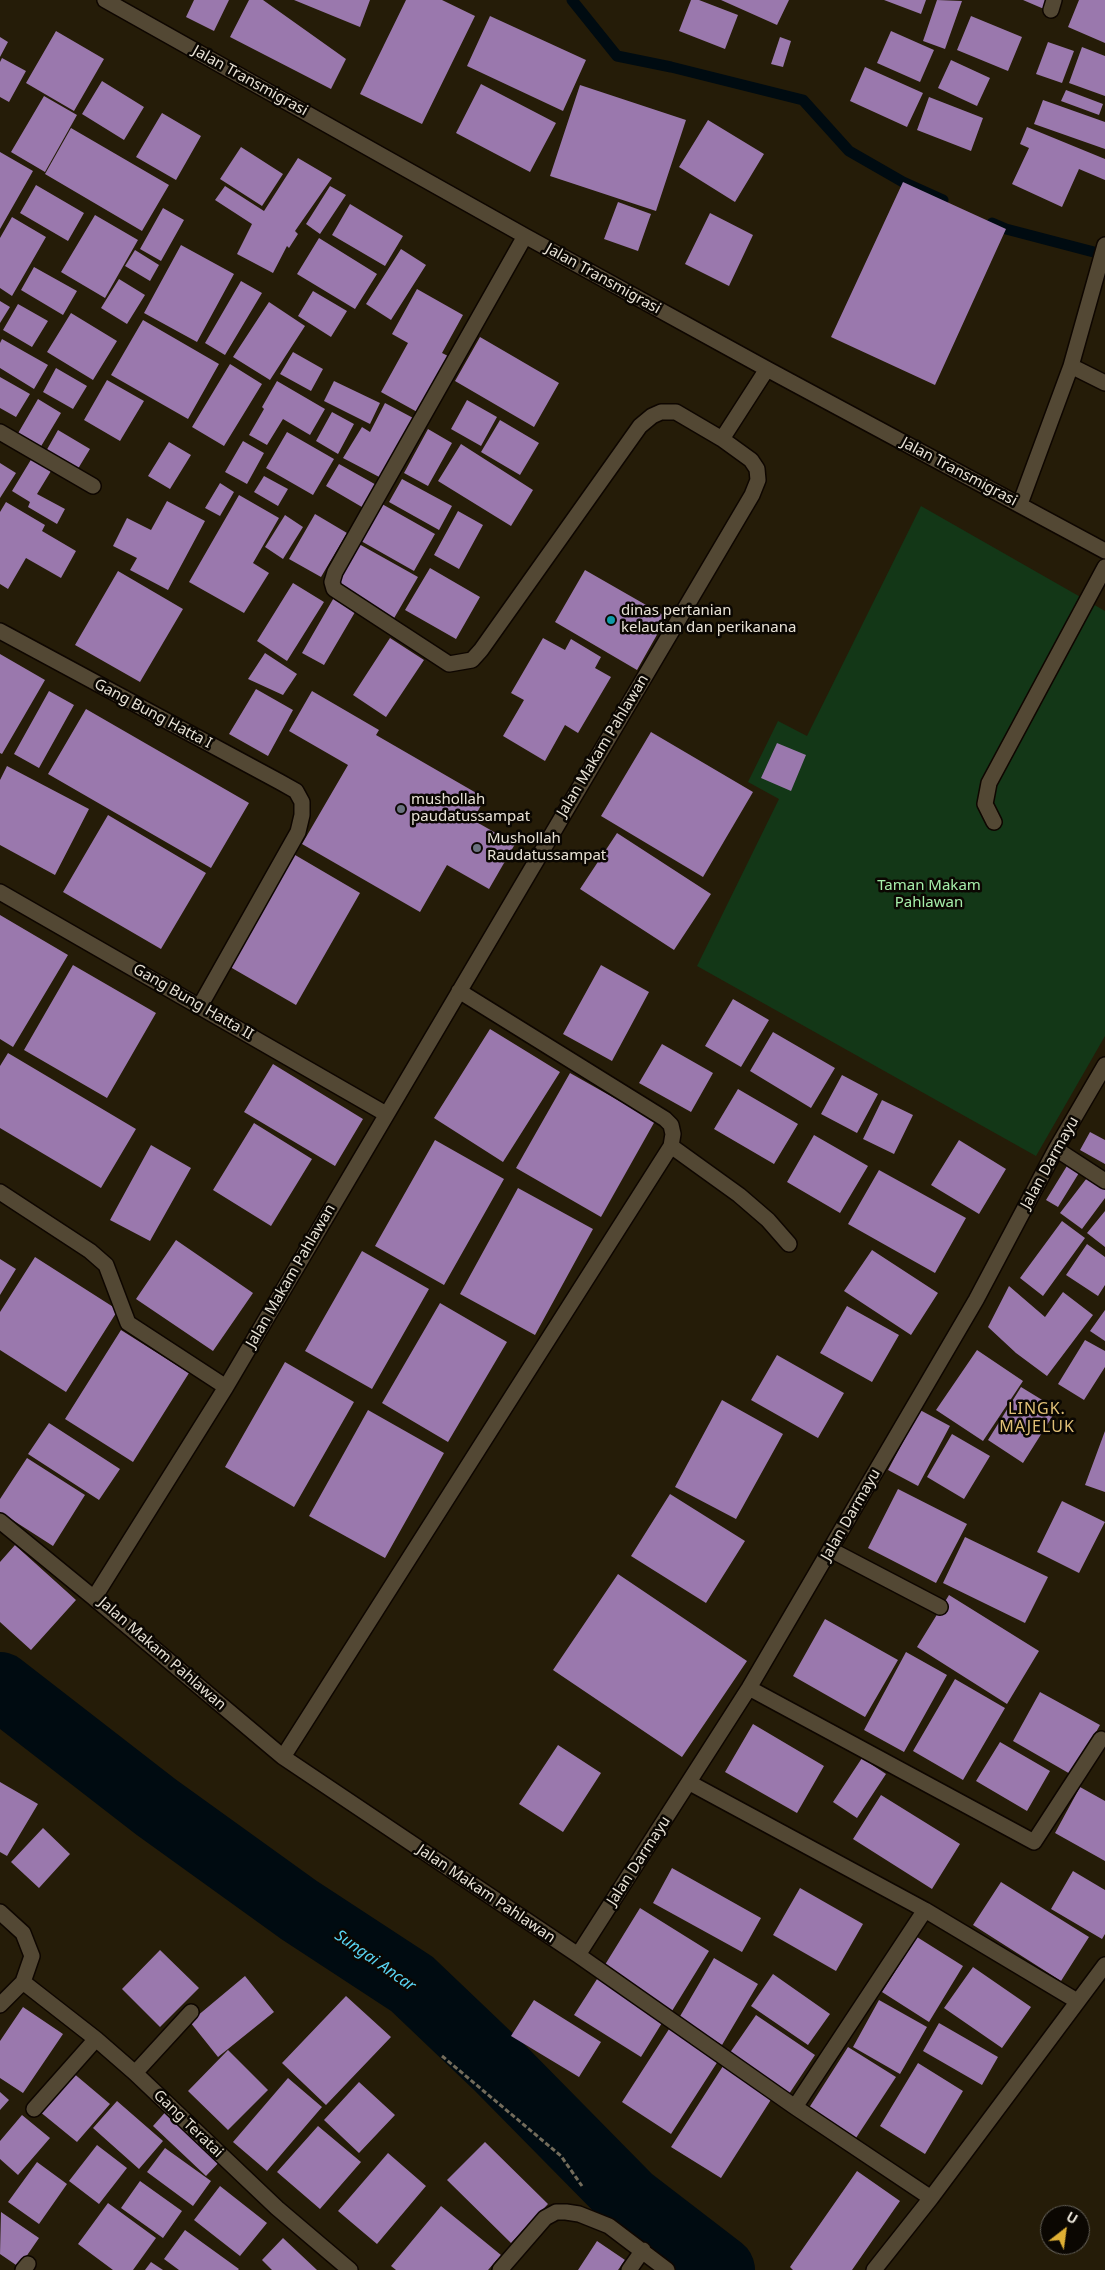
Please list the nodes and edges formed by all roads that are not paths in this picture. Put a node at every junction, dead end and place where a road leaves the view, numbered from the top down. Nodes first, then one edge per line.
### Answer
1 (105, 0) edge
2 (525, 236) junction
3 (1105, 245) edge
4 (1071, 366) junction
5 (767, 369) junction
6 (1105, 384) edge
7 (0, 432) edge
8 (722, 439) junction
9 (93, 486) dead end
10 (1020, 504) junction
11 (1105, 551) edge
12 (1105, 567) edge
13 (0, 631) edge
14 (994, 822) dead end
15 (0, 892) edge
16 (459, 991) junction
17 (200, 1006) junction
18 (1105, 1065) edge
19 (386, 1114) junction
20 (671, 1146) junction
21 (1056, 1149) junction
22 (1105, 1181) edge
23 (0, 1192) edge
24 (789, 1244) dead end
25 (226, 1387) junction
26 (0, 1521) edge
27 (831, 1550) junction
28 (94, 1598) junction
29 (940, 1607) dead end
30 (749, 1688) junction
31 (1101, 1739) dead end
32 (283, 1757) junction
33 (690, 1783) junction
34 (925, 1910) junction
35 (0, 1912) edge
36 (578, 1955) junction
37 (1105, 1965) edge
38 (23, 1982) junction
39 (1077, 2001) junction
40 (0, 2005) edge
41 (191, 2012) dead end
42 (96, 2039) junction
43 (135, 2073) junction
44 (795, 2107) junction
45 (34, 2109) dead end
46 (931, 2198) junction
47 (643, 2250) junction
48 (350, 2270) edge
49 (500, 2270) edge
50 (630, 2270) edge
51 (667, 2270) edge
52 (874, 2270) edge

1 - 2 street, Jalan Transmigrasi
2 - 5 street, Jalan Transmigrasi
2 - 8 street, Jalan Makam Pahlawan
3 - 4 street
4 - 6 street
4 - 10 street
5 - 8 street
5 - 10 street, Jalan Transmigrasi
7 - 9 street
8 - 16 street, Jalan Makam Pahlawan
10 - 11 street, Jalan Transmigrasi
12 - 14 street
13 - 17 street, Gang Bung Hatta I
15 - 17 street, Gang Bung Hatta II
16 - 19 street, Jalan Makam Pahlawan
16 - 20 street
17 - 19 street, Gang Bung Hatta II
18 - 21 street, Jalan Darmayu
19 - 25 street, Jalan Makam Pahlawan
20 - 24 street
20 - 32 street
21 - 22 street
21 - 27 street, Jalan Darmayu
23 - 25 street
25 - 28 street, Jalan Makam Pahlawan
26 - 28 street
27 - 29 street
27 - 30 street, Jalan Darmayu
28 - 32 street, Jalan Makam Pahlawan
30 - 31 street
30 - 33 street, Jalan Darmayu
32 - 36 street, Jalan Makam Pahlawan
33 - 34 street
33 - 36 street, Jalan Darmayu
34 - 39 street
34 - 44 street
35 - 38 street
36 - 44 street, Jalan Makam Pahlawan
37 - 39 street
38 - 40 street
38 - 42 street, Gang Teratai
39 - 46 street
41 - 43 street
42 - 43 street, Gang Teratai
42 - 45 street
43 - 48 street, Gang Teratai
44 - 46 street, Jalan Makam Pahlawan
46 - 52 street
47 - 49 street
47 - 50 street
47 - 51 street

